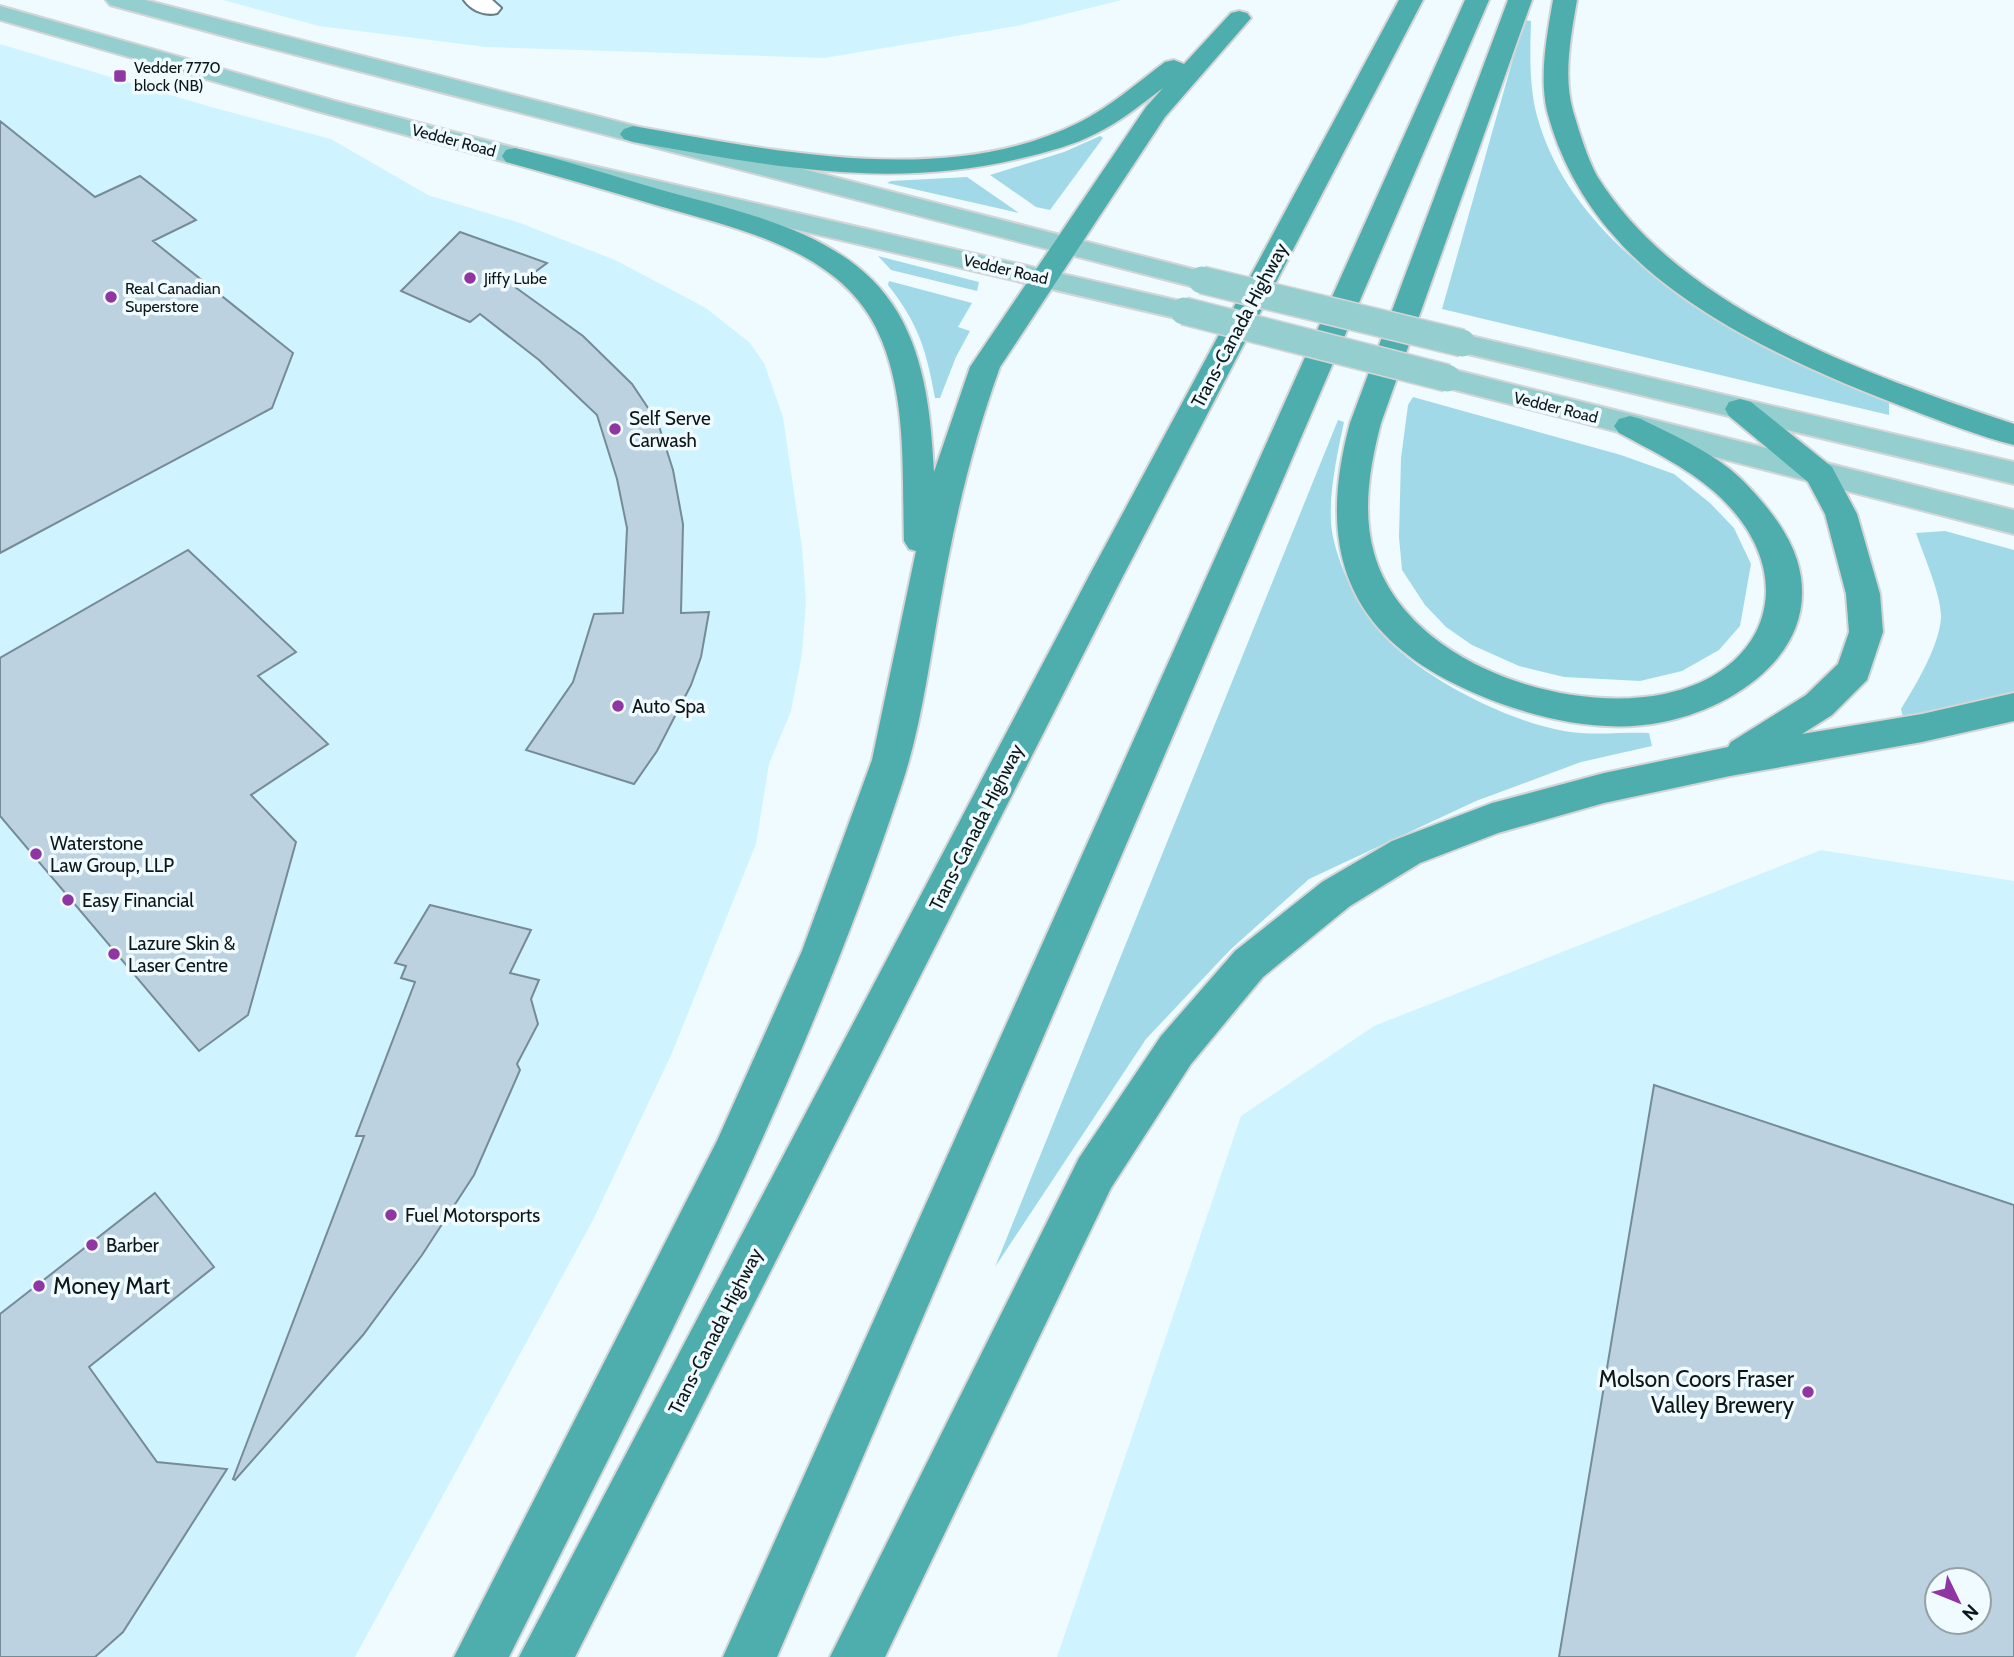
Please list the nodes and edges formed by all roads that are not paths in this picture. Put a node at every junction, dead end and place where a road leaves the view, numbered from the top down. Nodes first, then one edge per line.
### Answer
1 (118, 0) edge
2 (1411, 0) edge
3 (1477, 0) edge
4 (1520, 0) edge
5 (1564, 0) edge
6 (0, 13) edge
7 (634, 134) junction
8 (515, 156) junction
9 (1063, 246) junction
10 (1042, 278) junction
11 (1740, 409) junction
12 (1630, 426) junction
13 (2014, 435) edge
14 (2014, 473) edge
15 (1821, 475) junction
16 (2014, 522) edge
17 (924, 585) junction
18 (2014, 707) edge
19 (1730, 761) junction
20 (481, 1657) edge
21 (546, 1657) edge
22 (750, 1657) edge
23 (857, 1657) edge

1 - 7 main road, Vedder Road
2 - 21 highway, Trans-Canada Highway
3 - 22 highway
4 - 12 highway
5 - 13 highway
6 - 8 main road, Vedder Road
7 - 9 main road, Vedder Road
7 - 9 highway
8 - 10 main road, Vedder Road
8 - 17 highway
9 - 10 highway
9 - 11 main road, Vedder Road, bridge
10 - 12 main road, Vedder Road, bridge
10 - 17 highway
11 - 14 main road, Vedder Road
11 - 15 highway
12 - 15 main road, Vedder Road
15 - 16 main road, Vedder Road
15 - 19 highway
17 - 20 highway
18 - 19 highway
19 - 23 highway

